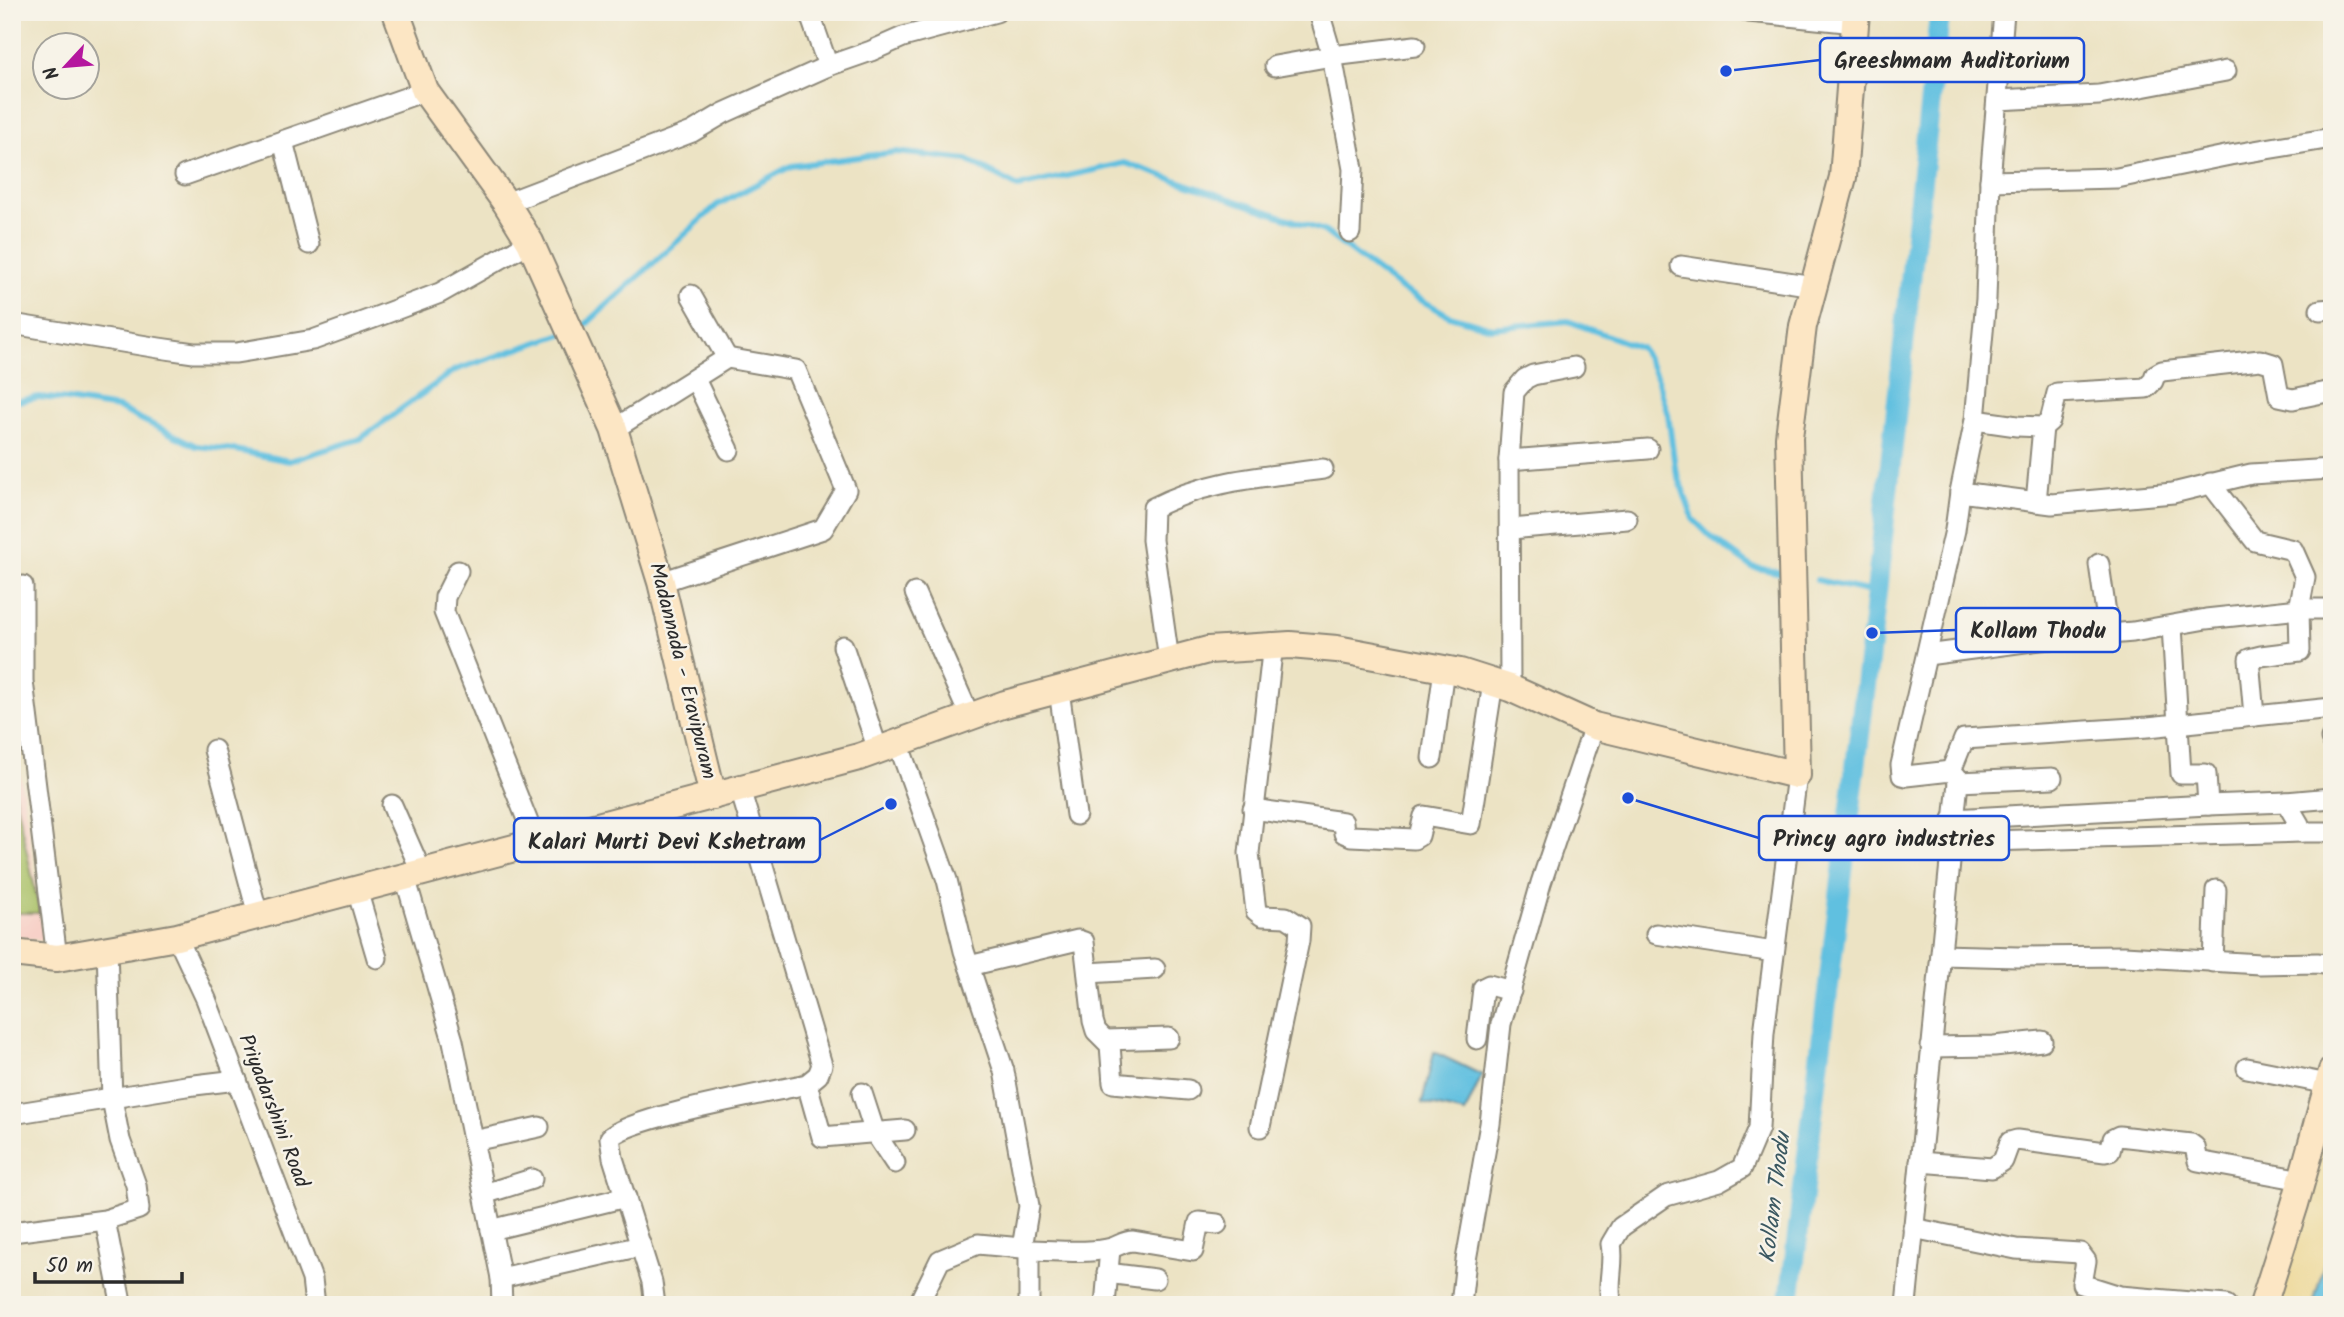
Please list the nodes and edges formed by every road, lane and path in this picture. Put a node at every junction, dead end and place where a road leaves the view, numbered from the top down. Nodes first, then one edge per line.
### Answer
1 (396, 12) edge
2 (809, 12) edge
3 (996, 12) edge
4 (1319, 12) edge
5 (1749, 12) edge
6 (2004, 12) edge
7 (1856, 18) edge
8 (1415, 46) dead end
9 (1332, 56) junction
10 (828, 66) junction
11 (1275, 66) dead end
12 (2226, 71) dead end
13 (425, 91) junction
14 (1997, 100) junction
15 (2332, 138) edge
16 (283, 141) junction
17 (185, 175) dead end
18 (1990, 181) junction
19 (506, 203) junction
20 (1350, 232) dead end
21 (530, 242) junction
22 (309, 244) dead end
23 (1681, 266) dead end
24 (1814, 286) junction
25 (691, 295) dead end
26 (12, 324) edge
27 (727, 358) junction
28 (1574, 367) dead end
29 (695, 379) junction
30 (2332, 391) edge
31 (1975, 420) junction
32 (2043, 427) junction
33 (614, 429) junction
34 (1648, 449) dead end
35 (729, 450) dead end
36 (1509, 460) junction
37 (1323, 469) dead end
38 (2332, 469) edge
39 (2210, 484) junction
40 (1960, 492) junction
41 (2036, 502) junction
42 (1627, 519) dead end
43 (1511, 529) junction
44 (2099, 564) dead end
45 (458, 571) dead end
46 (661, 582) junction
47 (23, 586) dead end
48 (915, 593) dead end
49 (2299, 609) junction
50 (2332, 609) edge
51 (2172, 626) junction
52 (2109, 634) junction
53 (1273, 644) junction
54 (844, 646) dead end
55 (1927, 655) junction
56 (1169, 660) junction
57 (1444, 669) junction
58 (1502, 686) junction
59 (1059, 690) junction
60 (2332, 708) edge
61 (20, 710) edge
62 (2254, 716) junction
63 (970, 717) junction
64 (2176, 723) junction
65 (1594, 726) junction
66 (888, 747) junction
67 (214, 750) dead end
68 (1432, 758) dead end
69 (1797, 775) junction
70 (1955, 776) junction
71 (2052, 778) dead end
72 (740, 789) junction
73 (713, 796) junction
74 (2332, 798) edge
75 (2286, 802) junction
76 (392, 805) dead end
77 (2208, 805) junction
78 (1253, 809) junction
79 (1076, 815) dead end
80 (1953, 819) junction
81 (2301, 832) junction
82 (2332, 832) edge
83 (536, 842) junction
84 (1951, 842) junction
85 (413, 875) junction
86 (357, 890) junction
87 (2216, 890) dead end
88 (258, 915) junction
89 (1656, 934) dead end
90 (177, 937) junction
91 (107, 949) junction
92 (1774, 952) junction
93 (12, 953) edge
94 (1941, 955) junction
95 (57, 958) junction
96 (377, 958) dead end
97 (2213, 962) junction
98 (2332, 965) edge
99 (969, 966) junction
100 (1155, 969) dead end
101 (1088, 973) junction
102 (1511, 991) junction
103 (1169, 1038) dead end
104 (1477, 1039) dead end
105 (1106, 1040) junction
106 (2042, 1041) dead end
107 (1931, 1047) junction
108 (2247, 1068) dead end
109 (2330, 1077) edge
110 (237, 1080) junction
111 (807, 1084) junction
112 (1188, 1090) dead end
113 (862, 1093) dead end
114 (112, 1099) junction
115 (12, 1114) edge
116 (539, 1127) dead end
117 (1260, 1128) dead end
118 (905, 1130) dead end
119 (875, 1133) junction
120 (473, 1141) junction
121 (1920, 1162) junction
122 (895, 1163) dead end
123 (532, 1179) dead end
124 (2302, 1180) junction
125 (484, 1194) junction
126 (625, 1197) junction
127 (105, 1220) junction
128 (1217, 1224) dead end
129 (1913, 1228) junction
130 (491, 1230) junction
131 (12, 1232) edge
132 (641, 1246) junction
133 (1025, 1249) junction
134 (1110, 1249) junction
135 (1107, 1273) junction
136 (501, 1278) junction
137 (1155, 1279) dead end
138 (119, 1305) edge
139 (315, 1305) edge
140 (502, 1305) edge
141 (655, 1305) edge
142 (918, 1305) edge
143 (1029, 1305) edge
144 (1105, 1305) edge
145 (1461, 1305) edge
146 (1612, 1305) edge
147 (1906, 1305) edge
148 (2226, 1305) edge
149 (2263, 1305) edge

1 - 13 street, Madannada - Eravipuram
2 - 10 street
3 - 10 street
4 - 9 street
5 - 7 street
6 - 14 street
7 - 24 street
8 - 9 street
9 - 11 street
9 - 20 street
10 - 19 street
12 - 14 street
13 - 16 street
13 - 19 street, Madannada - Eravipuram
14 - 18 street
15 - 18 street
16 - 17 street
16 - 22 street
18 - 31 street
19 - 21 street, Madannada - Eravipuram
21 - 26 street
21 - 33 street, Madannada - Eravipuram
23 - 24 street
24 - 69 street
25 - 27 street
27 - 29 street
27 - 46 street
28 - 36 street
29 - 33 street
29 - 35 street
30 - 32 street
31 - 32 street
31 - 40 street
32 - 41 street
33 - 46 street, Madannada - Eravipuram
34 - 36 street
36 - 43 street
37 - 56 street
38 - 39 street
39 - 41 street
39 - 49 street
40 - 41 street
40 - 55 street
42 - 43 street
43 - 58 street
44 - 52 street
45 - 83 street
46 - 73 street, Madannada - Eravipuram
47 - 61 street
48 - 63 street
49 - 50 street
49 - 51 street
49 - 62 street
51 - 52 street
51 - 64 street
52 - 55 street
53 - 56 street
53 - 57 street
53 - 78 street
54 - 66 street
55 - 70 street
56 - 59 street
57 - 58 street
57 - 68 street
58 - 65 street
58 - 78 street
59 - 63 street
59 - 79 street
60 - 62 street
61 - 95 street
62 - 64 street
63 - 66 street
64 - 70 street
64 - 77 street
65 - 69 street
65 - 102 street
66 - 72 street
66 - 99 street
67 - 88 street
69 - 92 street
70 - 71 street
70 - 80 street
72 - 73 street
72 - 111 street
73 - 83 street, Madannada - Eravipuram
74 - 75 street
75 - 77 street
75 - 81 street
76 - 85 street
77 - 80 street
78 - 117 street
80 - 84 street
81 - 82 street
81 - 84 street
83 - 85 street, Madannada - Eravipuram
84 - 94 street
85 - 86 street, Madannada - Eravipuram
85 - 120 street
86 - 88 street, Madannada - Eravipuram
86 - 96 street
87 - 97 street
88 - 90 street, Madannada - Eravipuram
89 - 92 street
90 - 91 street, Madannada - Eravipuram
90 - 110 street, Priyadarshini Road
91 - 95 street, Madannada - Eravipuram
91 - 114 street
92 - 146 street
93 - 95 street, Madannada - Eravipuram
94 - 97 street
94 - 107 street
97 - 98 street
99 - 101 street
99 - 133 street
100 - 101 street
101 - 105 street
102 - 104 street
102 - 145 street
103 - 105 street
105 - 112 street
106 - 107 street
107 - 121 street
108 - 109 street
109 - 124 street
110 - 114 street
110 - 139 street, Priyadarshini Road
111 - 119 street
111 - 126 street
113 - 119 street
114 - 115 street
114 - 127 street
116 - 120 street
118 - 119 street
119 - 122 street
120 - 125 street
121 - 124 street
121 - 129 street
123 - 125 street
124 - 149 street
125 - 130 street
126 - 130 street
126 - 132 street
127 - 131 street
127 - 138 street
128 - 134 street
129 - 147 street
129 - 148 street
130 - 136 street
132 - 136 street
132 - 141 street
133 - 134 street
133 - 142 street
133 - 143 street
134 - 135 street
135 - 137 street
135 - 144 street
136 - 140 street

